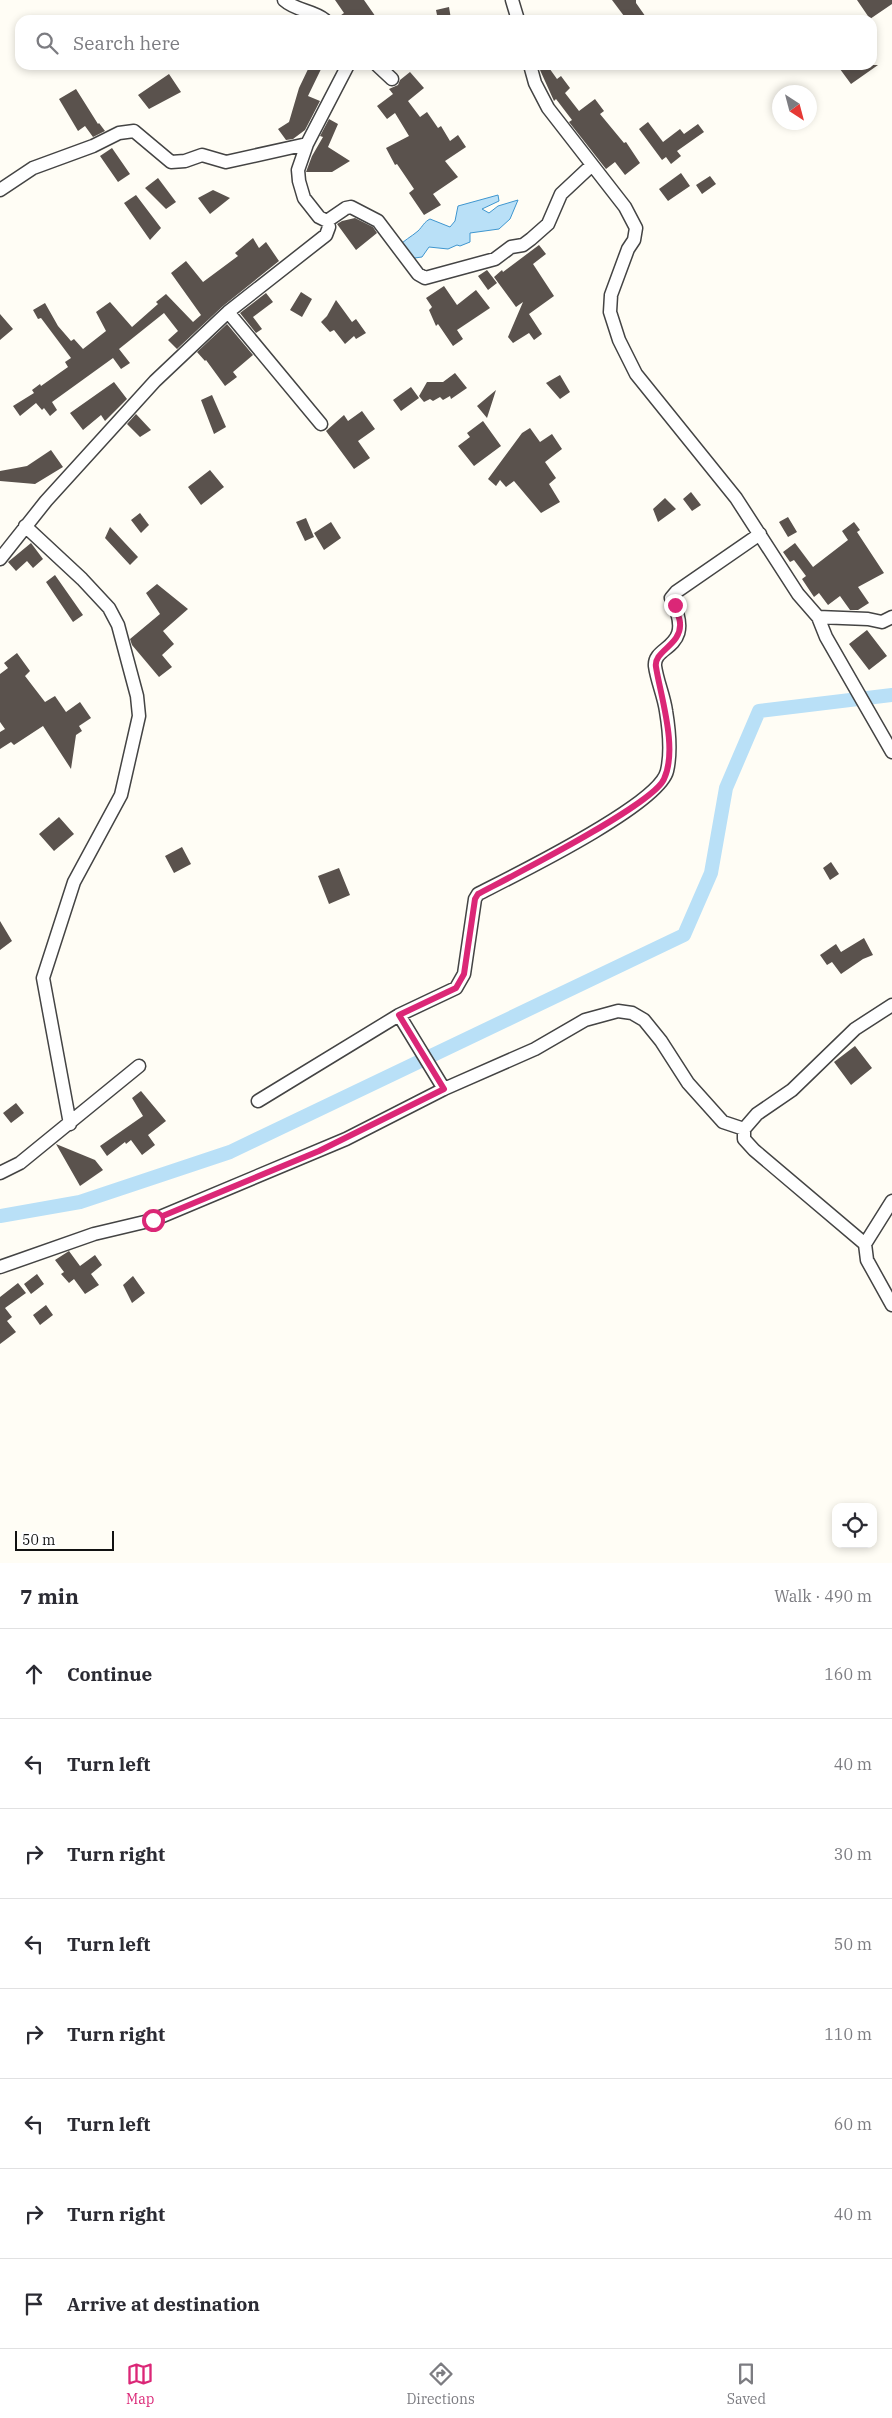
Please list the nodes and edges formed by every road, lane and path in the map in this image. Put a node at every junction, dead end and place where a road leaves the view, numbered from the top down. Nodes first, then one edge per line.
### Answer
1 (284, 0) edge
2 (512, 0) edge
3 (316, 15) edge
4 (516, 15) edge
5 (345, 70) edge
6 (382, 70) edge
7 (531, 70) edge
8 (392, 79) dead end
9 (307, 144) junction
10 (592, 165) junction
11 (0, 190) edge
12 (327, 221) junction
13 (228, 312) junction
14 (321, 424) dead end
15 (25, 526) junction
16 (760, 534) junction
17 (0, 559) edge
18 (818, 617) junction
19 (892, 617) edge
20 (892, 752) edge
21 (892, 1005) edge
22 (399, 1015) junction
23 (139, 1066) dead end
24 (444, 1089) junction
25 (258, 1101) dead end
26 (70, 1124) junction
27 (744, 1128) junction
28 (0, 1173) edge
29 (892, 1201) edge
30 (865, 1244) junction
31 (0, 1267) edge
32 (892, 1305) edge

1 - 3 street
2 - 4 street
5 - 9 street
6 - 8 street
7 - 10 street
9 - 11 street
9 - 12 street
10 - 12 street
10 - 16 street
12 - 13 street
13 - 14 street
13 - 15 street
15 - 17 street
15 - 26 street
16 - 18 street
16 - 22 street
18 - 19 street
18 - 20 street
21 - 27 street
22 - 24 street
22 - 25 street
23 - 26 street
24 - 27 street
24 - 31 street
26 - 28 street
27 - 30 street
29 - 30 street
30 - 32 street

